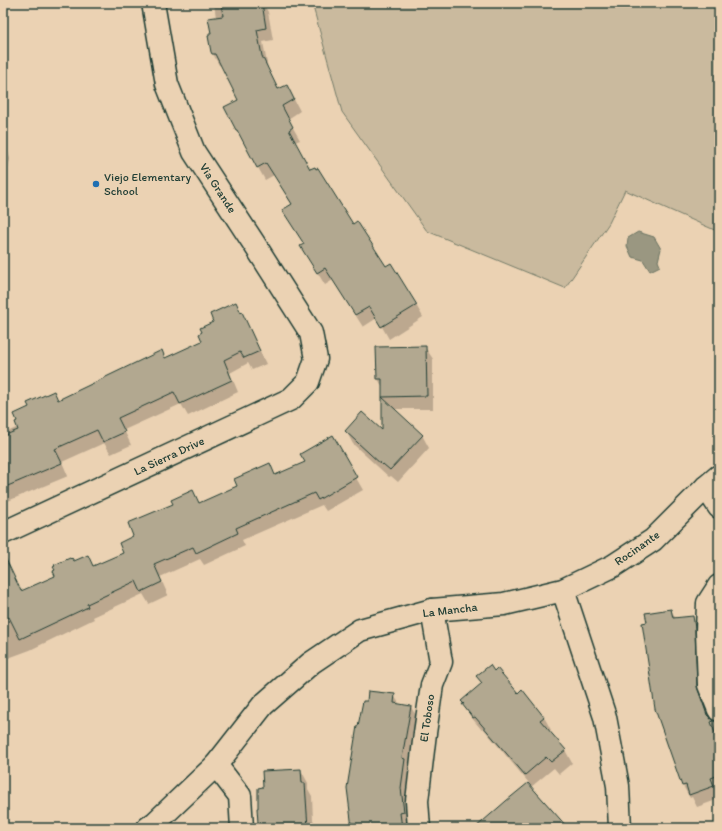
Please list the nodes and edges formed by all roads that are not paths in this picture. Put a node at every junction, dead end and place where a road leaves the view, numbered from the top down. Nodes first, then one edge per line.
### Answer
1 (153, 3) edge
2 (316, 359) joint
3 (713, 482) edge
4 (719, 507) edge
5 (3, 533) edge
6 (719, 586) edge
7 (563, 590) junction
8 (432, 610) junction
9 (713, 632) edge
10 (719, 710) edge
11 (216, 765) junction
12 (148, 828) edge
13 (242, 828) edge
14 (418, 828) edge
15 (620, 828) edge

1 - 2 street, Via Grande
2 - 5 street, La Sierra Drive
3 - 4 street
3 - 7 street, Rocinante
6 - 9 street
7 - 8 street, La Mancha
7 - 15 street
8 - 11 street, La Mancha
8 - 14 street, El Toboso
9 - 10 street
11 - 12 street, La Mancha
11 - 13 street

